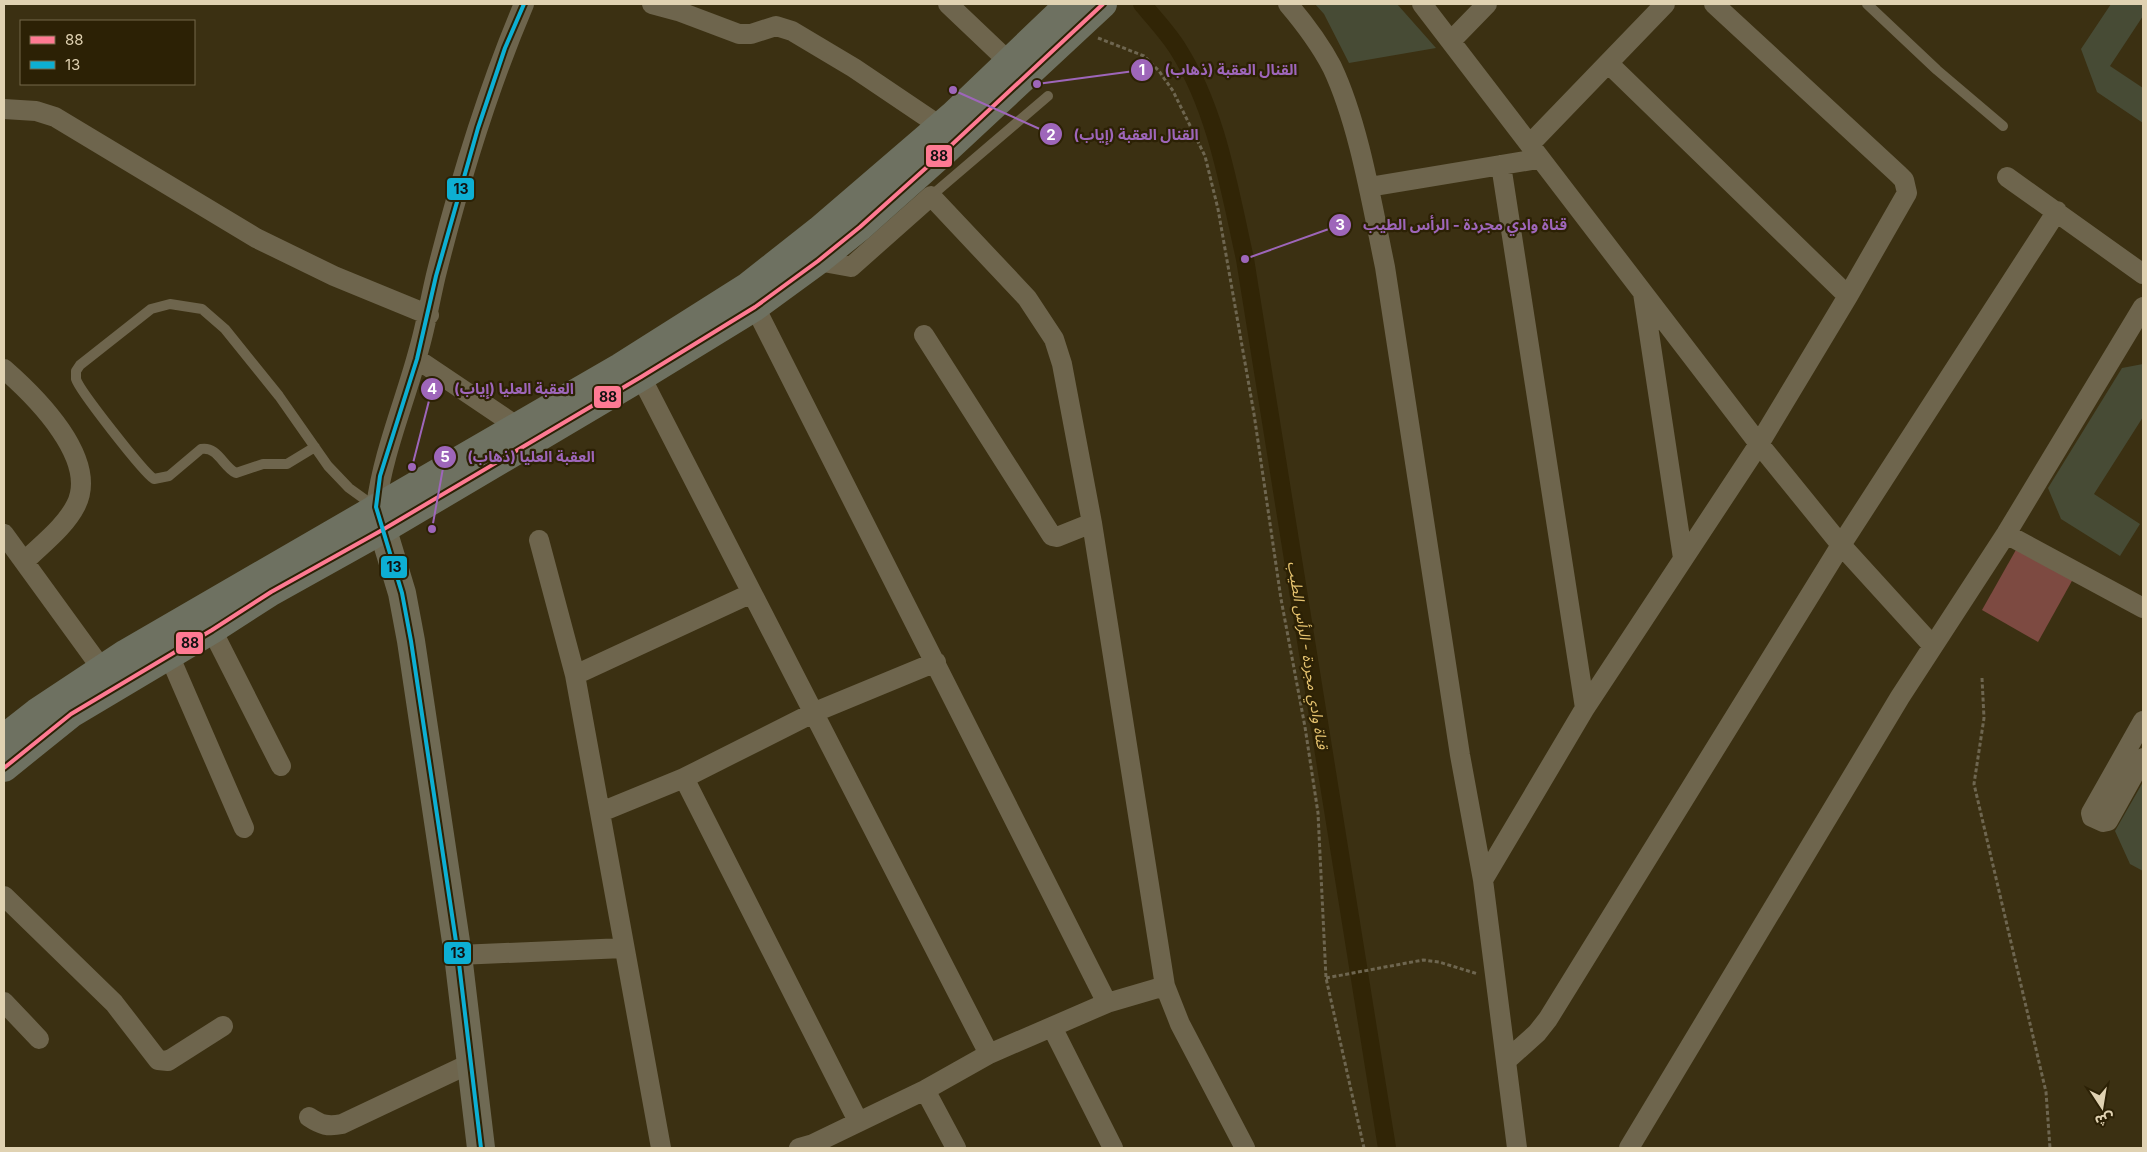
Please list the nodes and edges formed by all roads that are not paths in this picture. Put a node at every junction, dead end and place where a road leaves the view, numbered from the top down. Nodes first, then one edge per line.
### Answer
1 (524, 4) edge
2 (652, 4) edge
3 (948, 4) edge
4 (1288, 4) edge
5 (1422, 4) edge
6 (1487, 4) edge
7 (1665, 4) edge
8 (1714, 4) edge
9 (1868, 4) edge
10 (1084, 14) edge
11 (1451, 41) junction
12 (1008, 61) junction
13 (1608, 64) junction
14 (1048, 96) dead end
15 (4, 109) edge
16 (940, 126) junction
17 (2003, 126) dead end
18 (1534, 152) junction
19 (1501, 165) junction
20 (2008, 177) dead end
21 (1369, 187) junction
22 (931, 196) junction
23 (2056, 211) junction
24 (818, 261) junction
25 (2143, 274) edge
26 (1643, 291) junction
27 (1848, 296) junction
28 (755, 306) junction
29 (429, 314) junction
30 (2141, 317) edge
31 (924, 336) dead end
32 (417, 358) junction
33 (4, 370) edge
34 (641, 377) junction
35 (518, 427) junction
36 (1759, 444) junction
37 (315, 447) junction
38 (380, 518) junction
39 (1092, 523) junction
40 (4, 534) edge
41 (2006, 534) junction
42 (539, 540) dead end
43 (1841, 545) junction
44 (1683, 558) junction
45 (25, 561) junction
46 (752, 594) junction
47 (2143, 608) edge
48 (212, 630) junction
49 (1932, 645) junction
50 (169, 655) junction
51 (936, 662) junction
52 (102, 669) junction
53 (575, 675) junction
54 (1584, 708) junction
55 (815, 712) junction
56 (2143, 721) edge
57 (4, 738) edge
58 (2143, 758) edge
59 (281, 766) dead end
60 (4, 768) edge
61 (684, 778) junction
62 (601, 812) junction
63 (244, 828) dead end
64 (1483, 880) junction
65 (4, 896) edge
66 (624, 948) junction
67 (458, 955) junction
68 (1164, 986) junction
69 (4, 1002) edge
70 (1107, 1003) junction
71 (223, 1026) dead end
72 (1052, 1027) junction
73 (39, 1039) dead end
74 (988, 1054) junction
75 (1507, 1060) junction
76 (471, 1063) junction
77 (925, 1090) junction
78 (310, 1117) dead end
79 (858, 1121) junction
80 (481, 1148) edge
81 (661, 1148) edge
82 (799, 1148) edge
83 (956, 1148) edge
84 (1113, 1148) edge
85 (1245, 1148) edge
86 (1517, 1148) edge
87 (1629, 1148) edge

1 - 29 street
2 - 16 street
3 - 12 street
4 - 21 street
5 - 11 street
6 - 11 street
7 - 13 street
8 - 27 street
9 - 17 lane
10 - 12 highway
10 - 24 highway
11 - 18 street
12 - 16 highway
13 - 18 street
13 - 27 street
14 - 22 lane
15 - 29 street
16 - 35 highway
18 - 19 street
18 - 26 street
19 - 21 street
19 - 54 street
20 - 23 street
21 - 64 street
22 - 24 street
22 - 39 street
23 - 25 street
23 - 43 street
24 - 28 highway
26 - 36 street
26 - 44 street
27 - 36 street
28 - 34 highway
28 - 51 street
29 - 32 street
30 - 41 street
31 - 39 street
32 - 35 street
32 - 38 street
33 - 45 street
34 - 38 highway
34 - 46 street
35 - 38 highway
36 - 43 street
36 - 44 street
37 - 37 lane
37 - 38 lane
38 - 48 highway
38 - 52 highway
38 - 67 street
39 - 68 street
40 - 45 street
41 - 47 street
41 - 49 street
42 - 53 street
43 - 49 street
43 - 75 street
44 - 54 street
45 - 52 street
46 - 53 street
46 - 55 street
48 - 50 highway
48 - 59 street
49 - 87 street
50 - 60 highway
50 - 63 street
51 - 55 street
51 - 70 street
52 - 57 highway
53 - 62 street
54 - 64 street
55 - 61 street
55 - 74 street
56 - 58 street
61 - 62 street
61 - 79 street
62 - 66 street
64 - 75 street
65 - 71 street
66 - 67 street
66 - 81 street
67 - 76 street
68 - 70 street
68 - 85 street
69 - 73 street
70 - 72 street
72 - 74 street
72 - 84 street
74 - 77 street
75 - 86 street
76 - 78 street
76 - 80 street
77 - 79 street
77 - 83 street
79 - 82 street

